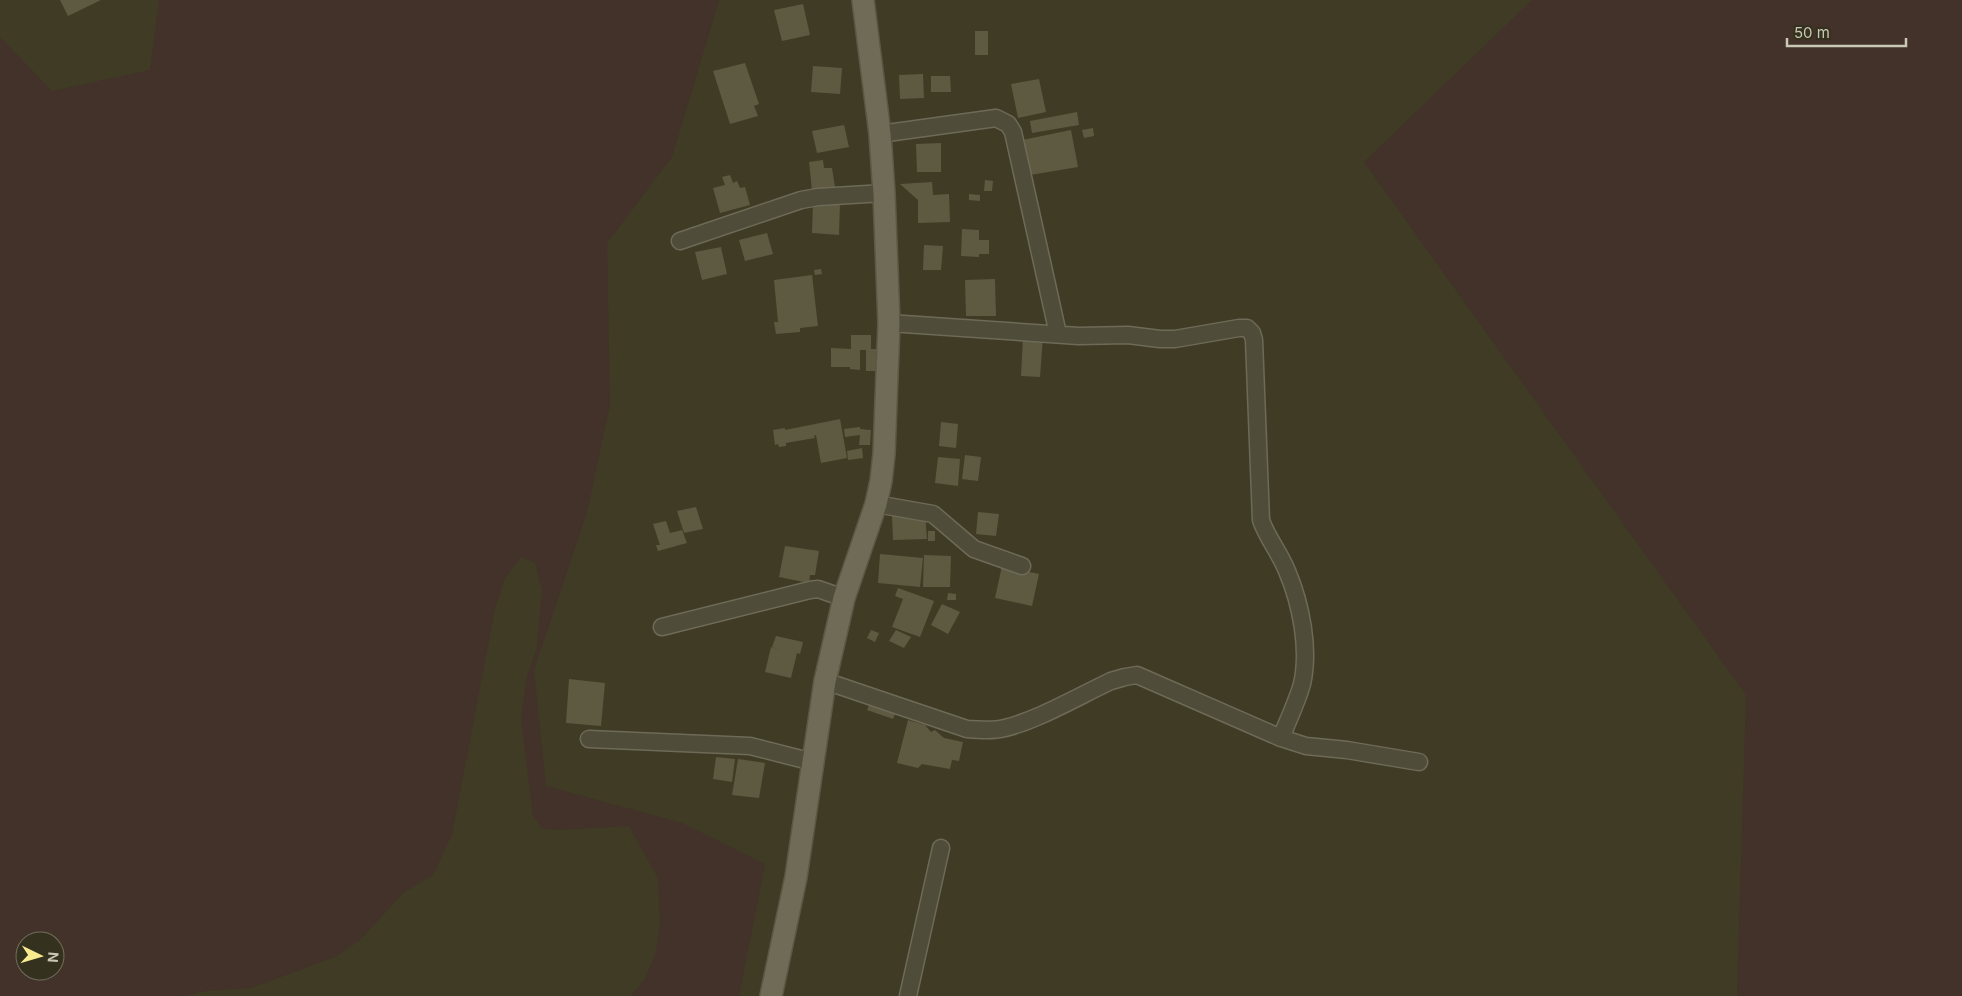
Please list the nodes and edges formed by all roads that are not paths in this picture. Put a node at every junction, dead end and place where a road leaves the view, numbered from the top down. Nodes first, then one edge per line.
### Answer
1 (863, 0) edge
2 (880, 134) junction
3 (884, 193) junction
4 (680, 241) dead end
5 (889, 323) junction
6 (1058, 334) junction
7 (876, 504) junction
8 (1022, 566) dead end
9 (844, 598) junction
10 (662, 627) dead end
11 (825, 681) junction
12 (1281, 738) junction
13 (590, 740) dead end
14 (813, 762) junction
15 (1419, 762) dead end
16 (941, 848) dead end
17 (771, 996) edge
18 (908, 996) edge

1 - 2 main road
2 - 3 main road
2 - 6 street
3 - 4 street
3 - 5 main road
5 - 6 street
5 - 7 main road
6 - 12 street
7 - 8 street
7 - 9 main road
9 - 10 street
9 - 11 main road
11 - 12 street
11 - 14 main road
12 - 15 street
13 - 14 street
14 - 17 main road
16 - 18 street

